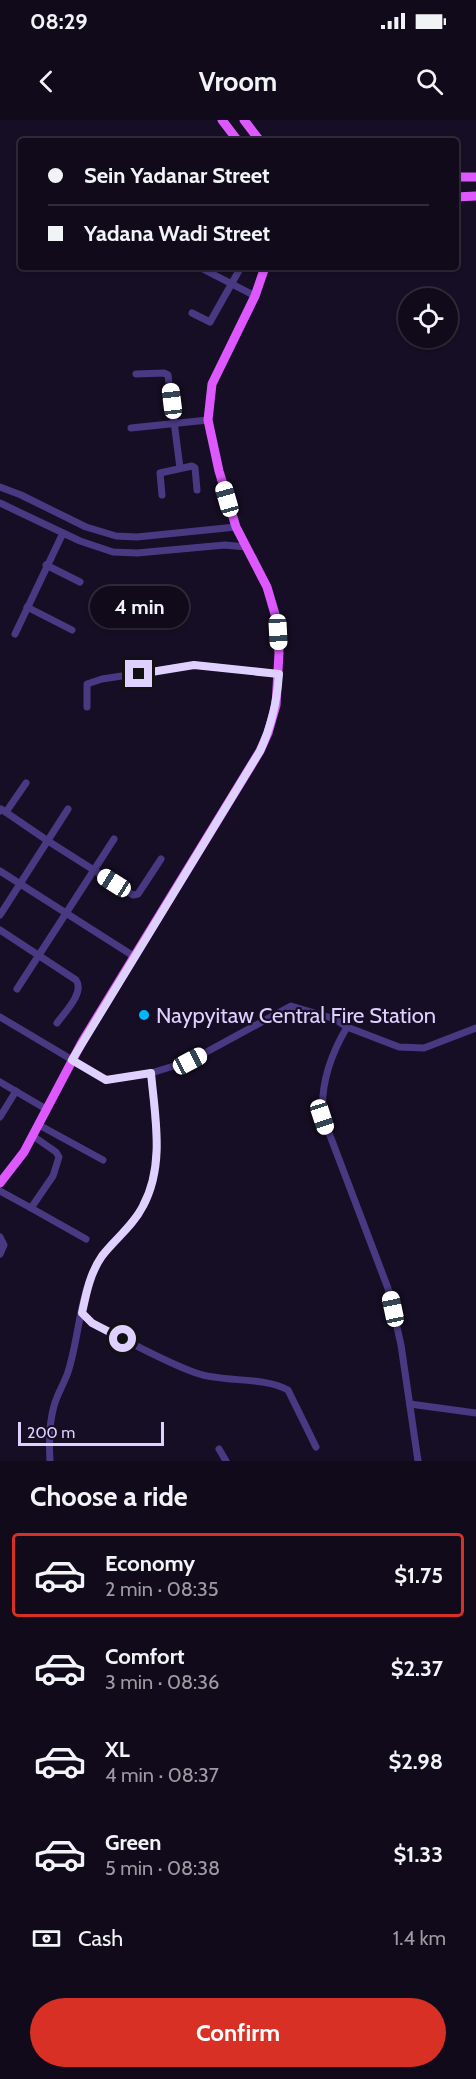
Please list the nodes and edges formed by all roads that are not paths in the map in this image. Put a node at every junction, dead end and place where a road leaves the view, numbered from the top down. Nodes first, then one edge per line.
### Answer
1 (222, 120) edge
2 (244, 120) edge
3 (236, 138) edge
4 (258, 138) edge
5 (459, 177) edge
6 (476, 177) edge
7 (476, 196) edge
8 (459, 197) edge
9 (205, 270) edge
10 (239, 270) edge
11 (264, 270) edge
12 (269, 270) edge
13 (232, 284) junction
14 (255, 294) junction
15 (192, 314) dead end
16 (136, 374) dead end
17 (208, 420) junction
18 (174, 423) junction
19 (131, 428) dead end
20 (180, 468) junction
21 (0, 487) edge
22 (197, 490) dead end
23 (162, 495) dead end
24 (0, 503) edge
25 (77, 522) junction
26 (236, 527) junction
27 (63, 533) junction
28 (71, 537) junction
29 (246, 548) junction
30 (46, 565) junction
31 (80, 582) dead end
32 (27, 608) junction
33 (72, 630) dead end
34 (15, 634) dead end
35 (279, 674) junction
36 (87, 707) dead end
37 (26, 783) dead end
38 (68, 809) dead end
39 (3, 812) edge
40 (114, 839) dead end
41 (48, 841) junction
42 (161, 859) dead end
43 (0, 871) edge
44 (94, 871) junction
45 (20, 884) junction
46 (66, 914) junction
47 (0, 915) edge
48 (0, 930) edge
49 (39, 955) junction
50 (135, 957) junction
51 (17, 989) dead end
52 (0, 1017) edge
53 (57, 1023) dead end
54 (347, 1027) junction
55 (476, 1028) edge
56 (72, 1060) junction
57 (151, 1073) junction
58 (0, 1082) edge
59 (15, 1091) junction
60 (46, 1109) junction
61 (0, 1117) edge
62 (39, 1125) junction
63 (33, 1136) junction
64 (103, 1160) dead end
65 (0, 1183) edge
66 (0, 1191) edge
67 (31, 1208) junction
68 (0, 1237) edge
69 (86, 1239) dead end
70 (0, 1254) edge
71 (82, 1313) junction
72 (410, 1404) junction
73 (476, 1413) edge
74 (316, 1447) dead end
75 (219, 1449) dead end
76 (50, 1461) edge
77 (226, 1461) edge
78 (418, 1461) edge

1 - 3 main road
2 - 4 main road
5 - 6 main road
7 - 8 main road
9 - 13 street
10 - 13 street
11 - 14 main road
12 - 14 main road
13 - 14 street
13 - 15 street
14 - 17 main road
16 - 18 street
17 - 18 street
17 - 26 main road
18 - 19 street
18 - 20 street
20 - 22 street
20 - 23 street
21 - 25 street
24 - 27 street
25 - 26 street
25 - 28 street
26 - 29 main road
27 - 28 street
27 - 30 street
28 - 29 street
29 - 35 main road
30 - 31 street
30 - 32 street
32 - 33 street
32 - 34 street
35 - 36 street
35 - 50 main road
37 - 39 street
38 - 41 street
39 - 41 street
40 - 44 street
41 - 44 street
41 - 45 street
42 - 44 street
43 - 45 street
44 - 46 street
45 - 46 street
45 - 47 street
46 - 49 street
46 - 50 street
48 - 49 street
49 - 51 street
49 - 53 street
50 - 56 main road
52 - 56 street
54 - 55 street
54 - 57 street
54 - 72 street
56 - 57 street
56 - 60 main road
57 - 71 street
58 - 59 street
59 - 60 street
59 - 61 street
60 - 62 main road
62 - 63 main road
62 - 64 street
63 - 65 main road
63 - 67 street
66 - 67 street
67 - 69 street
68 - 70 street
71 - 74 street
71 - 76 street
72 - 73 street
72 - 78 street
75 - 77 street

